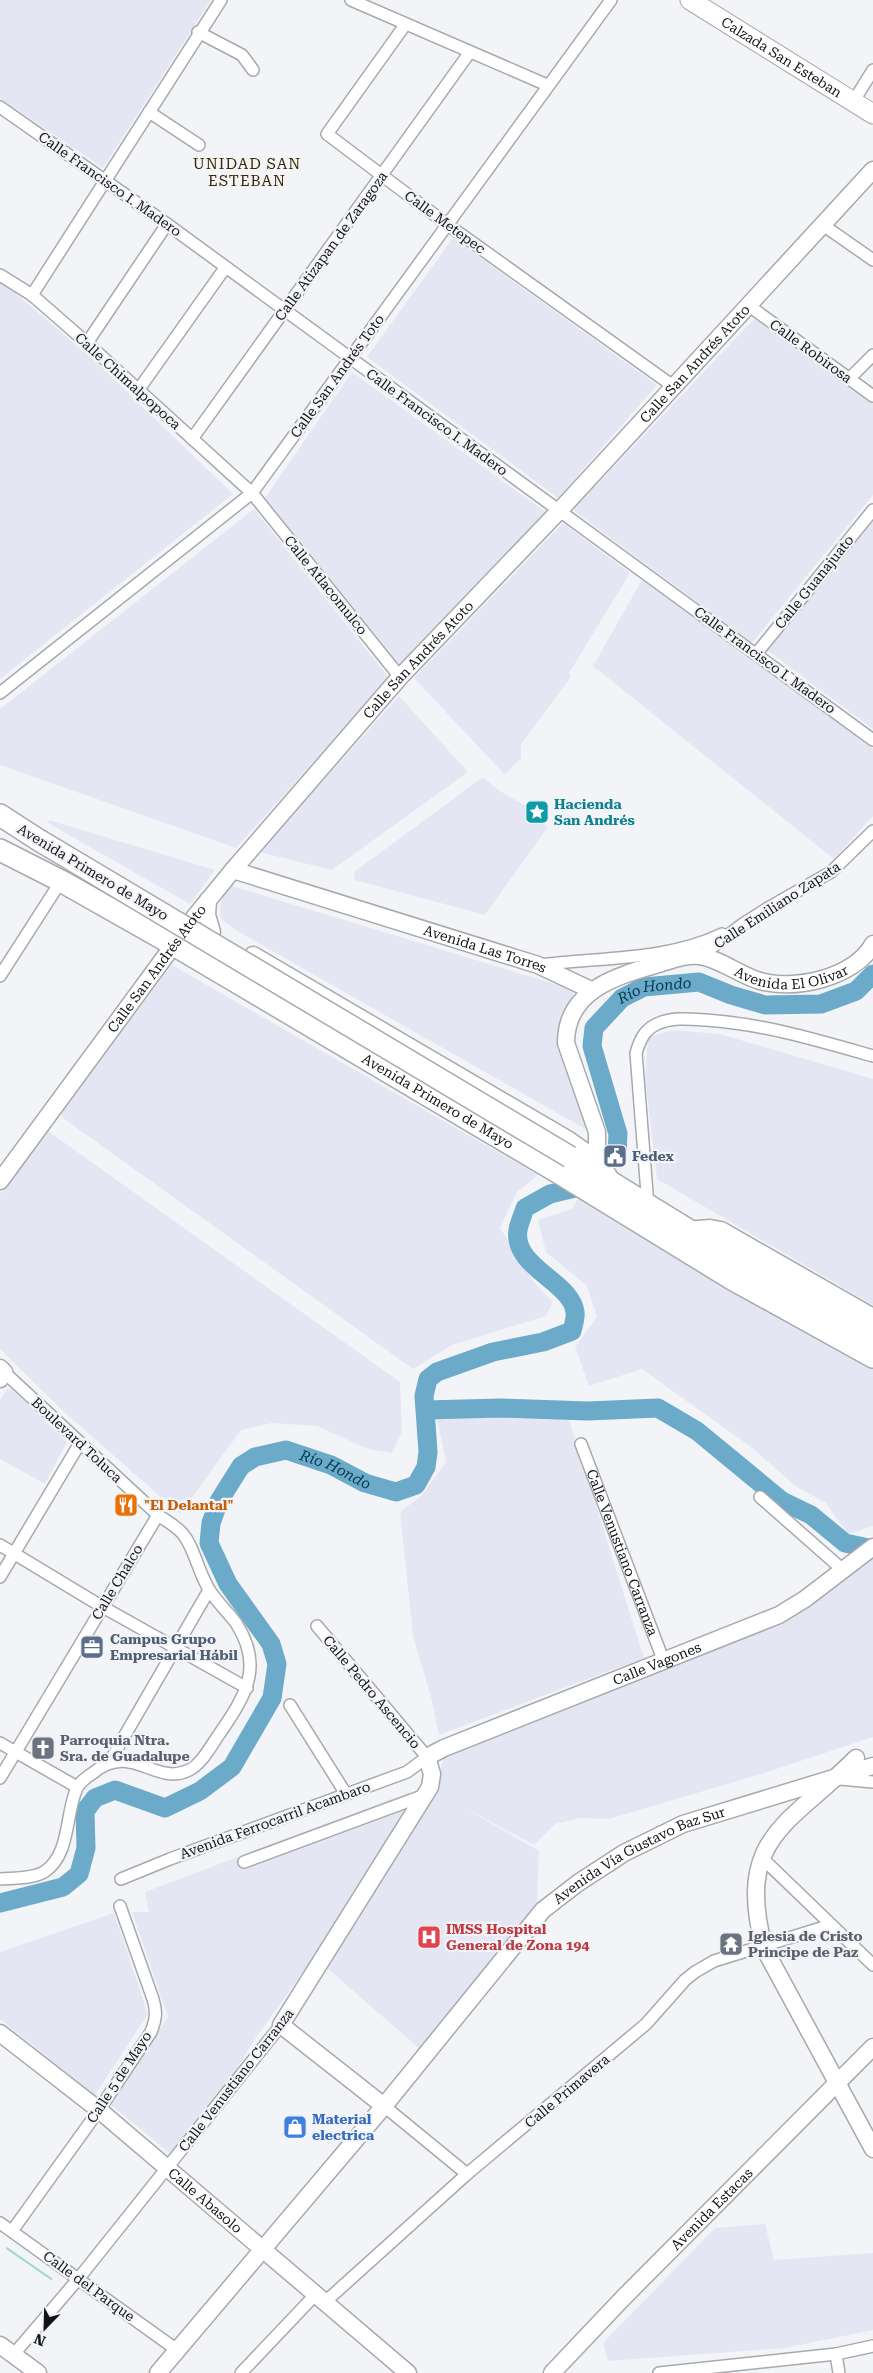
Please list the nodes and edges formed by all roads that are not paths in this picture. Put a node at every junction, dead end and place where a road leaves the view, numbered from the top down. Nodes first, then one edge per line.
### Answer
1 (220, 0) edge
2 (351, 0) edge
3 (611, 0) edge
4 (690, 0) edge
5 (405, 25) junction
6 (198, 32) junction
7 (470, 52) junction
8 (253, 70) dead end
9 (873, 70) edge
10 (547, 86) junction
11 (853, 102) junction
12 (0, 107) edge
13 (149, 112) junction
14 (873, 114) edge
15 (199, 146) dead end
16 (873, 170) edge
17 (382, 176) junction
18 (105, 180) junction
19 (167, 224) junction
20 (448, 225) junction
21 (823, 225) junction
22 (873, 260) edge
23 (225, 268) junction
24 (0, 275) edge
25 (32, 295) junction
26 (748, 305) junction
27 (284, 311) junction
28 (87, 343) junction
29 (873, 355) edge
30 (350, 358) junction
31 (849, 379) junction
32 (673, 386) junction
33 (139, 390) junction
34 (873, 396) edge
35 (192, 439) junction
36 (252, 493) junction
37 (560, 510) junction
38 (873, 510) edge
39 (756, 654) junction
40 (400, 678) junction
41 (0, 693) edge
42 (873, 740) edge
43 (5, 819) edge
44 (873, 831) edge
45 (0, 850) edge
46 (233, 870) junction
47 (61, 881) junction
48 (208, 900) junction
49 (192, 920) junction
50 (740, 926) junction
51 (212, 932) junction
52 (873, 944) edge
53 (174, 945) junction
54 (700, 956) junction
55 (538, 965) junction
56 (0, 976) edge
57 (592, 990) junction
58 (374, 1026) junction
59 (360, 1054) junction
60 (873, 1056) edge
61 (597, 1160) junction
62 (0, 1180) edge
63 (613, 1183) junction
64 (648, 1206) junction
65 (687, 1230) junction
66 (873, 1317) edge
67 (873, 1336) edge
68 (873, 1357) edge
69 (1, 1373) edge
70 (80, 1443) junction
71 (580, 1444) dead end
72 (760, 1497) dead end
73 (158, 1514) junction
74 (0, 1545) edge
75 (868, 1550) edge
76 (14, 1554) junction
77 (843, 1570) junction
78 (0, 1577) edge
79 (209, 1590) junction
80 (101, 1606) junction
81 (317, 1626) dead end
82 (174, 1648) junction
83 (664, 1662) junction
84 (247, 1688) junction
85 (290, 1705) dead end
86 (0, 1743) edge
87 (16, 1752) junction
88 (428, 1758) junction
89 (856, 1758) dead end
90 (110, 1761) junction
91 (873, 1766) edge
92 (0, 1778) edge
93 (836, 1778) junction
94 (873, 1782) edge
95 (77, 1787) junction
96 (346, 1794) junction
97 (425, 1795) junction
98 (761, 1858) junction
99 (244, 1862) dead end
100 (2, 1878) edge
101 (122, 1879) dead end
102 (120, 1906) dead end
103 (832, 1925) junction
104 (764, 1948) junction
105 (873, 1965) edge
106 (281, 2025) junction
107 (0, 2032) edge
108 (873, 2047) edge
109 (838, 2084) junction
110 (384, 2106) junction
111 (99, 2110) junction
112 (873, 2148) edge
113 (167, 2168) junction
114 (467, 2174) junction
115 (0, 2223) edge
116 (12, 2231) junction
117 (262, 2248) junction
118 (79, 2278) junction
119 (320, 2298) junction
120 (873, 2346) edge
121 (7, 2349) edge
122 (177, 2350) junction
123 (836, 2354) junction
124 (774, 2367) edge
125 (673, 2372) edge
126 (38, 2373) edge
127 (158, 2373) edge
128 (241, 2373) edge
129 (408, 2373) edge
130 (552, 2373) edge
131 (659, 2373) edge
132 (839, 2373) edge

1 - 6 street
2 - 5 street
3 - 10 street, Calle San Andrés Toto
4 - 11 main road, Calzada San Esteban
5 - 7 street
5 - 17 street, Calle Metepec
6 - 8 street
6 - 13 street
7 - 10 street
7 - 17 street, Calle Atizapan de Zaragoza
9 - 11 street
10 - 20 street, Calle San Andrés Toto
11 - 14 main road, Calzada San Esteban
12 - 18 street, Calle Francisco I. Madero
13 - 15 street
13 - 18 street
16 - 21 street, Calle San Andrés Atoto
17 - 20 street, Calle Metepec
17 - 27 street, Calle Atizapan de Zaragoza
18 - 19 street, Calle Francisco I. Madero
18 - 25 street
19 - 23 street, Calle Francisco I. Madero
19 - 28 street
20 - 30 street, Calle San Andrés Toto
20 - 32 street, Calle Metepec
21 - 22 street
21 - 26 street, Calle San Andrés Atoto
23 - 27 street, Calle Francisco I. Madero
23 - 33 street
24 - 25 street, Calle Chimalpopoca
25 - 28 street, Calle Chimalpopoca
26 - 31 street, Calle Robirosa
26 - 32 street, Calle San Andrés Atoto
27 - 30 street, Calle Francisco I. Madero
27 - 35 street, Calle Atizapan de Zaragoza
28 - 33 street, Calle Chimalpopoca
29 - 31 street
30 - 36 street, Calle San Andrés Toto
30 - 37 street, Calle Francisco I. Madero
31 - 34 street, Calle Robirosa
32 - 37 street, Calle San Andrés Atoto
33 - 35 street, Calle Chimalpopoca
35 - 36 street, Calle Chimalpopoca
36 - 40 street, Calle Atlacomulco
36 - 41 street, Calle San Andrés Toto
37 - 39 street, Calle Francisco I. Madero
37 - 40 street, Calle San Andrés Atoto
38 - 39 street, Calle Guanajuato
39 - 42 street, Calle Francisco I. Madero
40 - 46 street, Calle San Andrés Atoto
43 - 49 street, Avenida Primero de Mayo
43 - 63 highway, Avenida Primero de Mayo, bridge
44 - 50 street, Calle Emiliano Zapata
45 - 47 highway, Avenida Primero de Mayo
46 - 48 street, Calle San Andrés Atoto
46 - 55 street, Avenida Las Torres
47 - 53 highway, Avenida Primero de Mayo
47 - 56 street
48 - 49 street, Calle San Andrés Atoto
48 - 51 street
49 - 51 street, Avenida Primero de Mayo
49 - 53 street, Calle San Andrés Atoto
50 - 54 street, Calle Emiliano Zapata
50 - 55 street, Avenida Las Torres
51 - 58 street, Avenida Primero de Mayo
52 - 54 street, Avenida El Olivar
53 - 59 highway, Avenida Primero de Mayo
53 - 62 street, Calle San Andrés Atoto
54 - 57 street
55 - 57 street
57 - 61 street
58 - 59 highway
58 - 61 street, Avenida Primero de Mayo
59 - 68 highway, Avenida Primero de Mayo
60 - 64 street
61 - 63 street, Avenida Primero de Mayo
63 - 64 highway, Avenida Primero de Mayo
64 - 65 highway, Avenida Primero de Mayo
65 - 66 street
65 - 67 highway, Avenida Primero de Mayo
69 - 70 street, Boulevard Toluca
70 - 73 street, Boulevard Toluca
70 - 76 street
71 - 83 street, Calle Venustiano Carranza
72 - 77 street
73 - 79 street, Boulevard Toluca
73 - 80 street, Calle Chalco
74 - 76 street
75 - 77 street, Calle Vagones
76 - 78 street
76 - 80 street
77 - 83 street, Calle Vagones
79 - 82 street
79 - 84 street, Boulevard Toluca
80 - 82 street
80 - 87 street, Calle Chalco
81 - 88 street, Calle Pedro Ascencio
82 - 84 street
82 - 90 street
83 - 88 street, Calle Vagones
84 - 90 street
85 - 96 street
86 - 87 street
87 - 92 street, Calle Chalco
87 - 95 street
88 - 96 street, Avenida Ferrocarril Acambaro
88 - 97 street, Calle Venustiano Carranza
89 - 93 street
90 - 95 street
91 - 93 street, Avenida Vía Gustavo Baz Sur
93 - 94 street
93 - 98 street
93 - 110 street, Avenida Vía Gustavo Baz Sur
95 - 100 street
96 - 101 street, Avenida Ferrocarril Acambaro
97 - 99 street, Avenida Ferrocarril Acambaro
97 - 106 street, Calle Venustiano Carranza
98 - 103 street
98 - 104 street
102 - 111 street, Calle 5 de Mayo
103 - 104 street, Calle Primavera
103 - 105 street
104 - 109 street
104 - 114 street, Calle Primavera
106 - 110 street
106 - 113 street, Calle Venustiano Carranza
107 - 111 street, Calle Abasolo
108 - 109 street, Avenida Estacas
109 - 112 street
109 - 130 street, Avenida Estacas
110 - 114 street
110 - 117 street, Avenida Vía Gustavo Baz Sur
111 - 113 street, Calle Abasolo
111 - 116 street, Calle 5 de Mayo
113 - 117 street, Calle Abasolo
113 - 118 street, Calle Venustiano Carranza
114 - 119 street, Calle Primavera
115 - 116 street, Calle del Parque
116 - 118 street, Calle del Parque
117 - 119 street, Calle Abasolo
117 - 122 street, Avenida Vía Gustavo Baz Sur
118 - 121 street, Calle Venustiano Carranza
118 - 122 street, Calle del Parque
119 - 128 street, Calle Primavera
119 - 129 street, Calle Abasolo
120 - 123 street
121 - 126 street
122 - 127 street, Avenida Vía Gustavo Baz Sur
123 - 124 street
123 - 132 street
124 - 125 street
125 - 131 street

